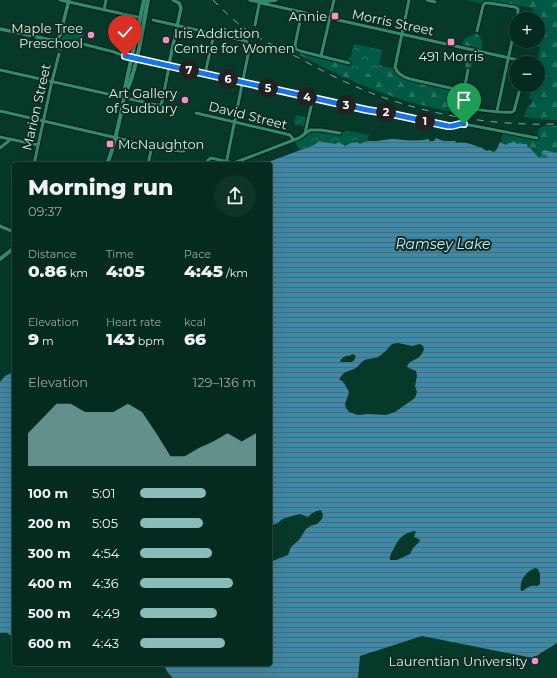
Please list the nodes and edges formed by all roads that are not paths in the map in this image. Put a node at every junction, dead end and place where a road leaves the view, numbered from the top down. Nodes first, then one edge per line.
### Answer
1 (60, 0) edge
2 (106, 0) edge
3 (144, 0) edge
4 (148, 0) edge
5 (173, 0) edge
6 (250, 0) edge
7 (276, 0) edge
8 (334, 0) edge
9 (409, 0) edge
10 (427, 0) edge
11 (68, 1) edge
12 (260, 1) edge
13 (435, 2) dead end
14 (104, 10) junction
15 (302, 12) junction
16 (518, 12) edge
17 (137, 17) dead end
18 (329, 19) junction
19 (153, 20) dead end
20 (255, 25) dead end
21 (178, 26) junction
22 (0, 29) edge
23 (477, 31) dead end
24 (214, 34) junction
25 (401, 34) junction
26 (83, 44) dead end
27 (510, 48) edge
28 (59, 54) dead end
29 (321, 56) junction
30 (131, 58) junction
31 (508, 58) junction
32 (137, 59) junction
33 (349, 63) dead end
34 (169, 67) junction
35 (0, 70) edge
36 (468, 70) dead end
37 (205, 74) junction
38 (52, 81) junction
39 (242, 82) junction
40 (464, 91) junction
41 (519, 92) edge
42 (124, 98) junction
43 (312, 98) junction
44 (0, 111) edge
45 (496, 111) junction
46 (196, 113) dead end
47 (43, 121) junction
48 (234, 122) junction
49 (305, 133) junction
50 (340, 133) dead end
51 (0, 137) edge
52 (116, 137) junction
53 (537, 138) dead end
54 (11, 139) junction
55 (293, 139) junction
56 (38, 145) junction
57 (152, 146) junction
58 (0, 148) edge
59 (184, 151) dead end
60 (34, 162) edge
61 (108, 162) edge
62 (148, 162) edge
63 (207, 162) edge
64 (223, 162) edge
65 (226, 162) edge
66 (240, 162) edge
67 (0, 226) edge
68 (12, 231) edge
69 (12, 250) edge
70 (0, 259) edge

1 - 11 street
2 - 14 street
3 - 30 main road
4 - 32 main road
5 - 21 street
6 - 12 street, Morris Street
7 - 12 street
8 - 18 street
9 - 25 street
10 - 13 street
11 - 14 street
11 - 22 street
12 - 15 street, Morris Street
12 - 20 street
14 - 17 street
15 - 18 street, Morris Street
15 - 29 street
16 - 23 street
18 - 25 street, Morris Street
18 - 29 street
19 - 21 street
21 - 24 street
21 - 34 street
24 - 37 street
24 - 39 street
25 - 31 street, Morris Street
25 - 40 street
26 - 30 street
27 - 31 street
28 - 38 street, Marion Street
29 - 33 street
30 - 32 street
30 - 42 main road
31 - 45 street
32 - 34 street
32 - 42 main road
34 - 37 street
34 - 42 street
35 - 38 street
36 - 40 street
37 - 39 street
38 - 42 street
38 - 47 street, Marion Street
39 - 43 street
39 - 48 street
40 - 45 street
41 - 45 street
42 - 52 main road
43 - 49 street
43 - 53 street
44 - 47 street
46 - 48 street, David Street
47 - 52 street
47 - 56 street, Marion Street
48 - 55 street, David Street
48 - 65 street
49 - 50 street
49 - 55 street
51 - 54 street
52 - 57 street
52 - 61 main road
54 - 56 street
54 - 58 street
55 - 66 street
56 - 60 street, Marion Street
57 - 59 street
57 - 62 street
63 - 64 street
67 - 68 street
69 - 70 main road

